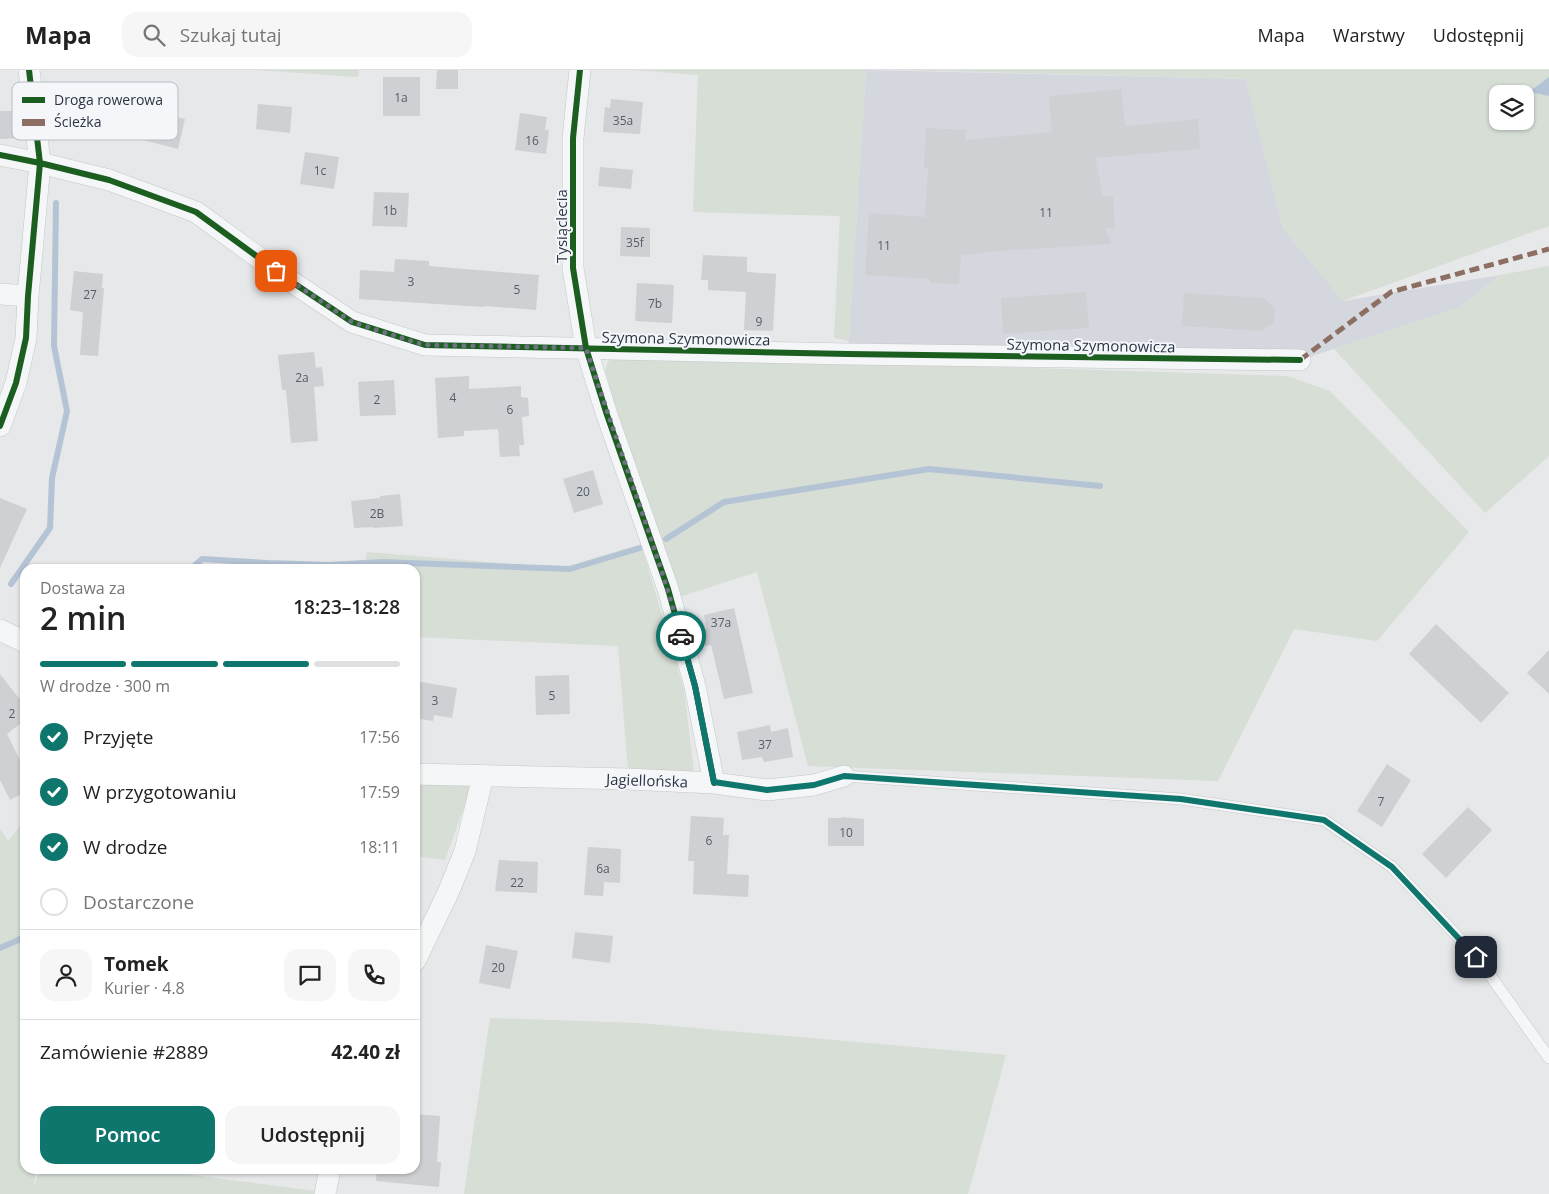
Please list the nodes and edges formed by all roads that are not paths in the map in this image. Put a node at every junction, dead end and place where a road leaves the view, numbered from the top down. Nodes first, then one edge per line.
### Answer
1 (580, 70) edge
2 (37, 140) edge
3 (0, 155) edge
4 (40, 163) junction
5 (0, 294) edge
6 (28, 296) junction
7 (586, 348) junction
8 (1300, 360) dead end
9 (0, 426) edge
10 (0, 630) edge
11 (20, 640) edge
12 (420, 774) edge
13 (483, 776) junction
14 (844, 776) joint
15 (714, 782) junction
16 (420, 951) edge
17 (1549, 1058) edge
18 (329, 1174) edge
19 (325, 1194) edge

1 - 7 street, Tysiąclecia
2 - 4 street
3 - 4 street, Szymona Szymonowicza
4 - 6 street
4 - 7 street, Szymona Szymonowicza
5 - 6 street
6 - 9 street
7 - 8 street, Szymona Szymonowicza
7 - 15 street, Tysiąclecia
10 - 11 street
12 - 13 street, Jagiellońska
13 - 15 street, Jagiellońska
13 - 16 street
14 - 15 street, Jagiellońska
14 - 17 lane, Jagiellońska
18 - 19 street

